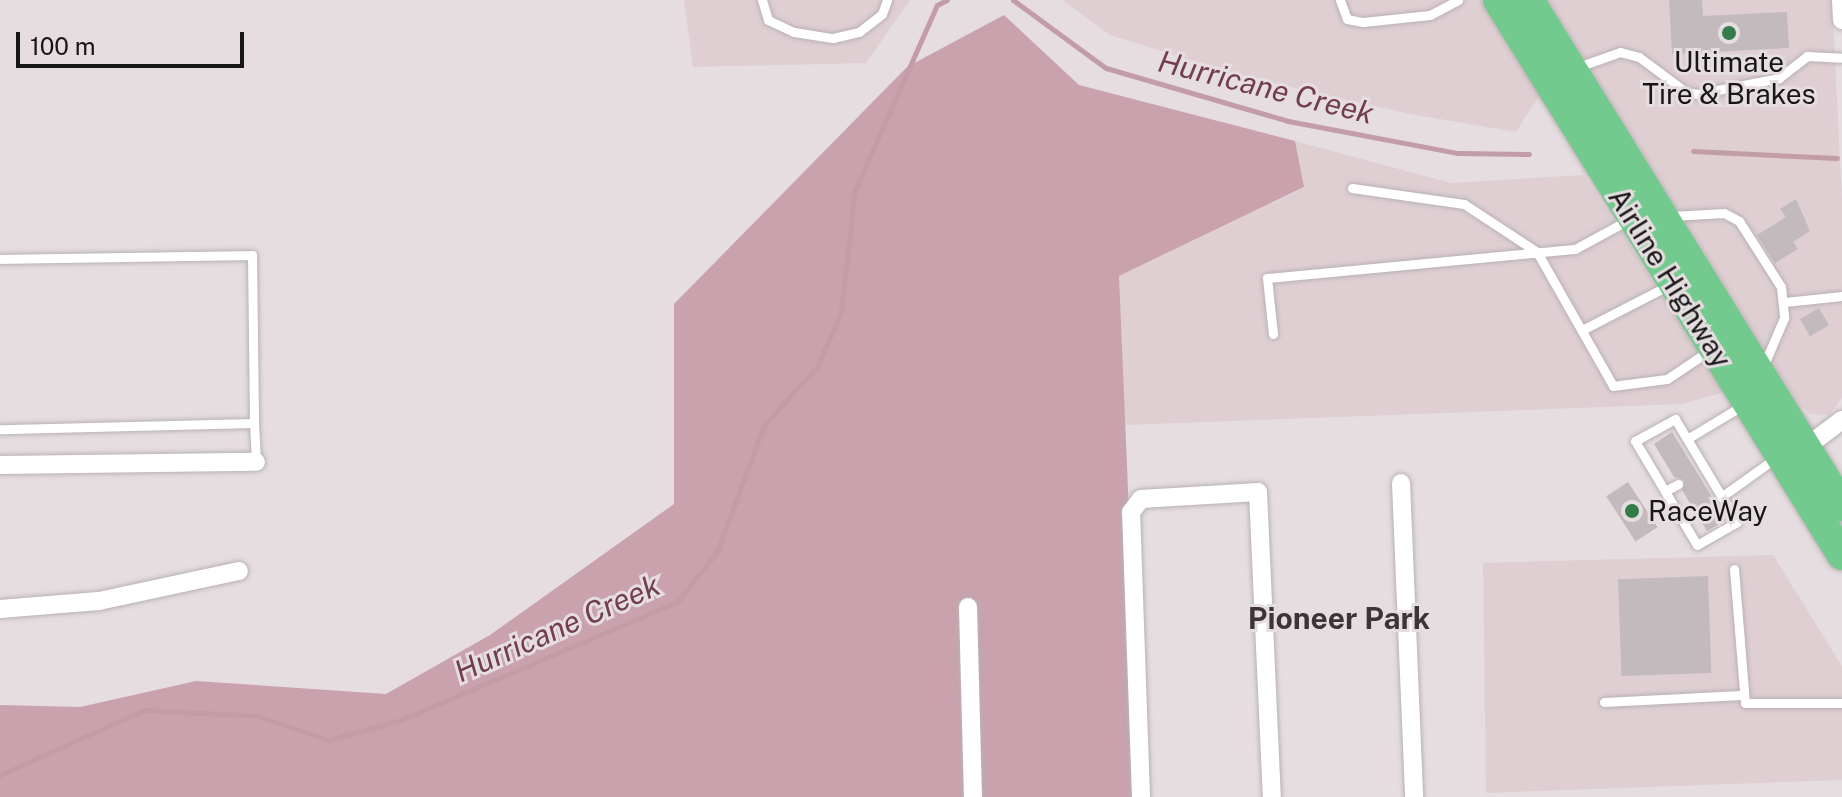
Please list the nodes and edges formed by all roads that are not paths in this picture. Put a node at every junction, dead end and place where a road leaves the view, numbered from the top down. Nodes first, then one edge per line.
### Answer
1 (762, 0) edge
2 (887, 0) edge
3 (1340, 0) edge
4 (1458, 0) edge
5 (1498, 0) edge
6 (1529, 0) edge
7 (1841, 0) edge
8 (1842, 20) edge
9 (1842, 58) edge
10 (1572, 69) junction
11 (1352, 188) dead end
12 (1651, 213) junction
13 (1537, 252) junction
14 (0, 259) edge
15 (1674, 283) junction
16 (1842, 296) edge
17 (1785, 302) junction
18 (1582, 330) junction
19 (1273, 334) dead end
20 (1714, 348) junction
21 (1760, 374) junction
22 (1748, 402) junction
23 (1842, 420) edge
24 (254, 423) junction
25 (0, 429) edge
26 (1687, 439) junction
27 (1793, 451) junction
28 (256, 462) joint
29 (0, 465) edge
30 (1401, 483) dead end
31 (1678, 484) dead end
32 (1665, 491) junction
33 (1721, 497) junction
34 (1842, 506) edge
35 (1842, 555) edge
36 (1734, 569) dead end
37 (239, 571) dead end
38 (968, 607) dead end
39 (0, 609) edge
40 (1741, 695) junction
41 (1604, 702) dead end
42 (1842, 703) edge
43 (973, 797) edge
44 (1141, 797) edge
45 (1272, 797) edge
46 (1414, 797) edge

1 - 2 lane
3 - 4 lane
5 - 12 highway, Airline Highway
6 - 10 highway, Airline Highway
7 - 8 street
9 - 10 lane
10 - 12 highway, Airline Highway
11 - 13 lane
12 - 13 lane
12 - 15 highway, Airline Highway
12 - 17 lane
12 - 21 highway, Airline Highway
13 - 18 lane
13 - 19 lane
14 - 24 lane
15 - 18 lane
15 - 20 highway, Airline Highway
16 - 17 lane
17 - 21 lane
18 - 20 lane
20 - 22 highway, Airline Highway
21 - 27 highway, Airline Highway
22 - 26 lane
22 - 27 highway, Airline Highway
23 - 27 street
24 - 25 lane
24 - 28 lane
26 - 32 lane
26 - 33 lane
27 - 33 lane
27 - 34 highway, Airline Highway
27 - 35 highway, Airline Highway
28 - 29 street
30 - 46 street
31 - 32 lane
32 - 33 lane
36 - 40 lane
37 - 39 street
38 - 43 street
40 - 41 lane
40 - 42 lane
44 - 45 street

